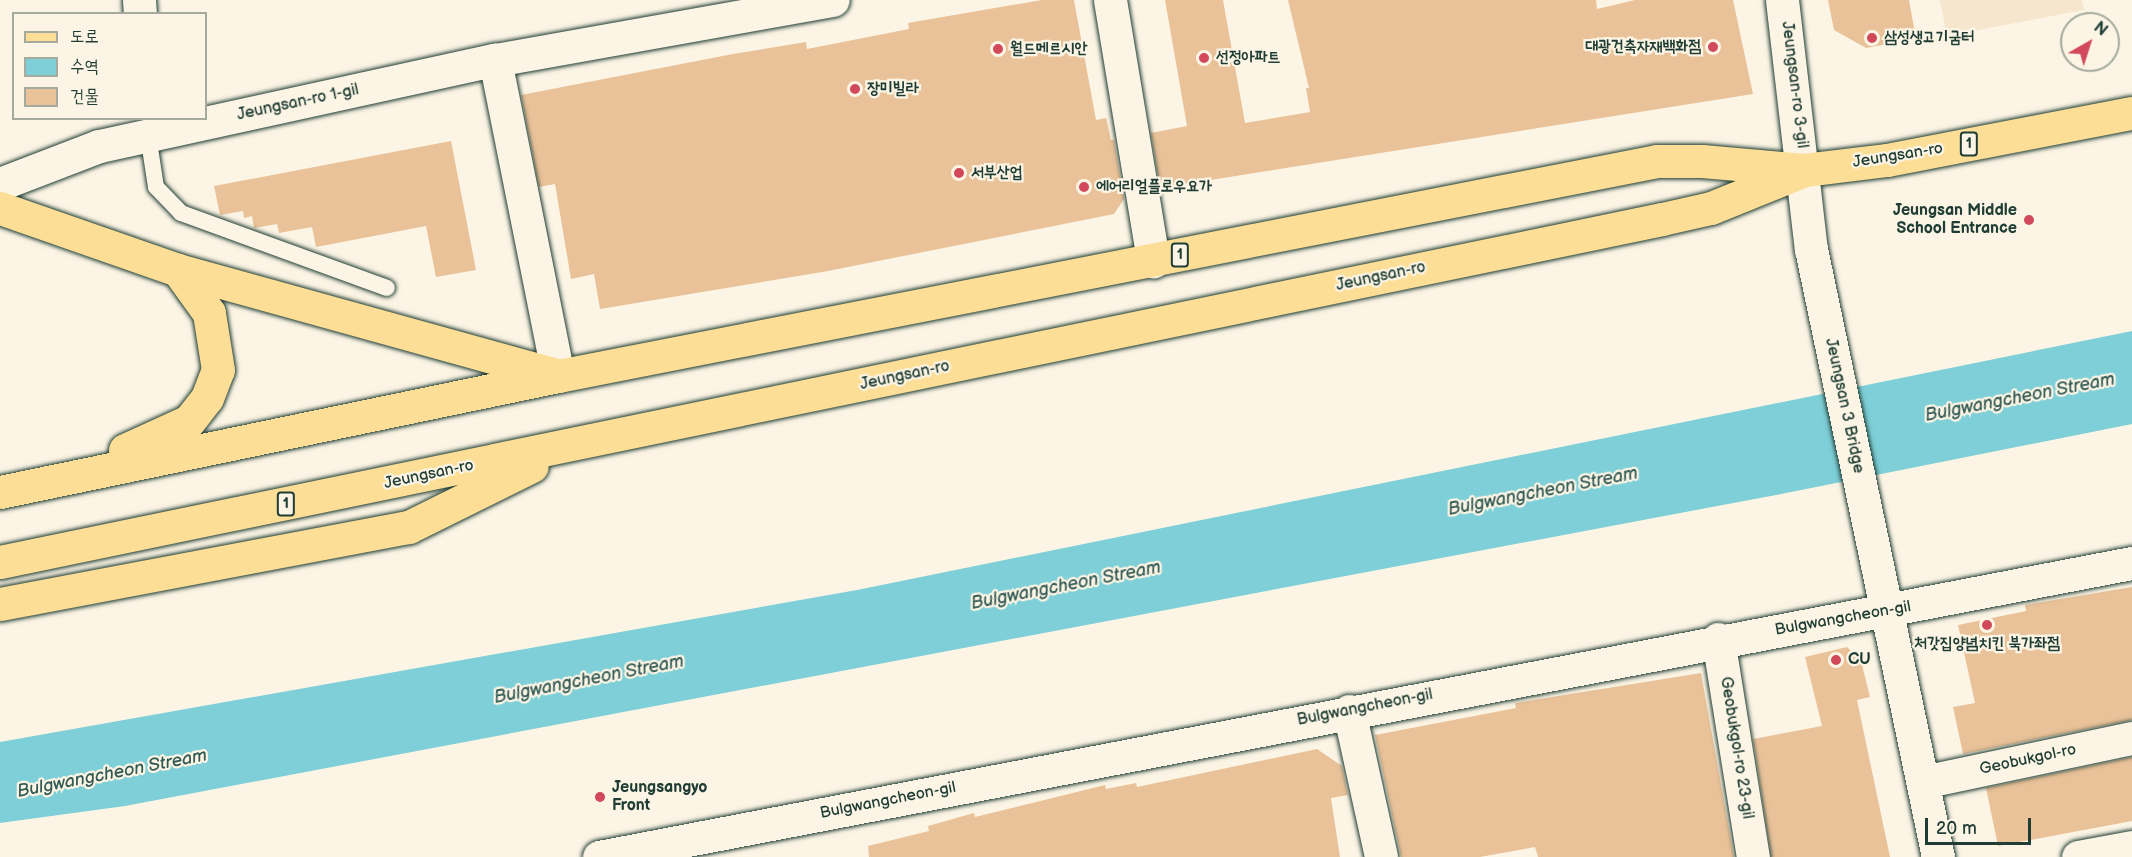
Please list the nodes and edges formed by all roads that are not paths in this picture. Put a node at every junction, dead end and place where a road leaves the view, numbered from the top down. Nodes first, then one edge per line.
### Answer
1 (833, 0) edge
2 (1110, 0) edge
3 (1782, 0) edge
4 (495, 60) junction
5 (2132, 113) edge
6 (207, 115) edge
7 (183, 120) edge
8 (147, 127) edge
9 (1804, 170) junction
10 (0, 184) edge
11 (0, 207) edge
12 (1153, 261) junction
13 (178, 270) junction
14 (387, 288) dead end
15 (558, 376) junction
16 (573, 445) junction
17 (0, 492) edge
18 (0, 562) edge
19 (2132, 563) edge
20 (0, 604) edge
21 (1890, 612) junction
22 (1718, 639) junction
23 (1349, 711) junction
24 (2132, 738) edge
25 (1923, 782) junction
26 (2132, 847) edge
27 (599, 857) edge
28 (1380, 857) edge
29 (1753, 857) edge
30 (1938, 857) edge
31 (2078, 857) edge

1 - 4 street, Jeungsan-ro 1-gil
2 - 12 street
3 - 9 street, Jeungsan-ro 3-gil
4 - 6 street, Jeungsan-ro 1-gil
4 - 15 street
5 - 9 main road, Jeungsan-ro / 1
7 - 8 street, Jeungsan-ro 1-gil
8 - 10 street, Jeungsan-ro 1-gil
8 - 14 lane
9 - 12 main road, Jeungsan-ro / 1
9 - 16 main road, Jeungsan-ro / 1
9 - 21 street, Jeungsan 3 Bridge
11 - 13 main road
12 - 15 main road, Jeungsan-ro / 1
13 - 15 main road
13 - 17 main road
15 - 17 main road, Jeungsan-ro / 1
16 - 18 main road, Jeungsan-ro / 1
16 - 20 main road
19 - 21 street, Bulgwangcheon-gil
21 - 22 street, Bulgwangcheon-gil
21 - 25 street
22 - 23 street, Bulgwangcheon-gil
22 - 29 street, Geobukgol-ro 23-gil
23 - 27 street, Bulgwangcheon-gil
23 - 28 street
24 - 25 street, Geobukgol-ro
25 - 30 street
26 - 31 street

